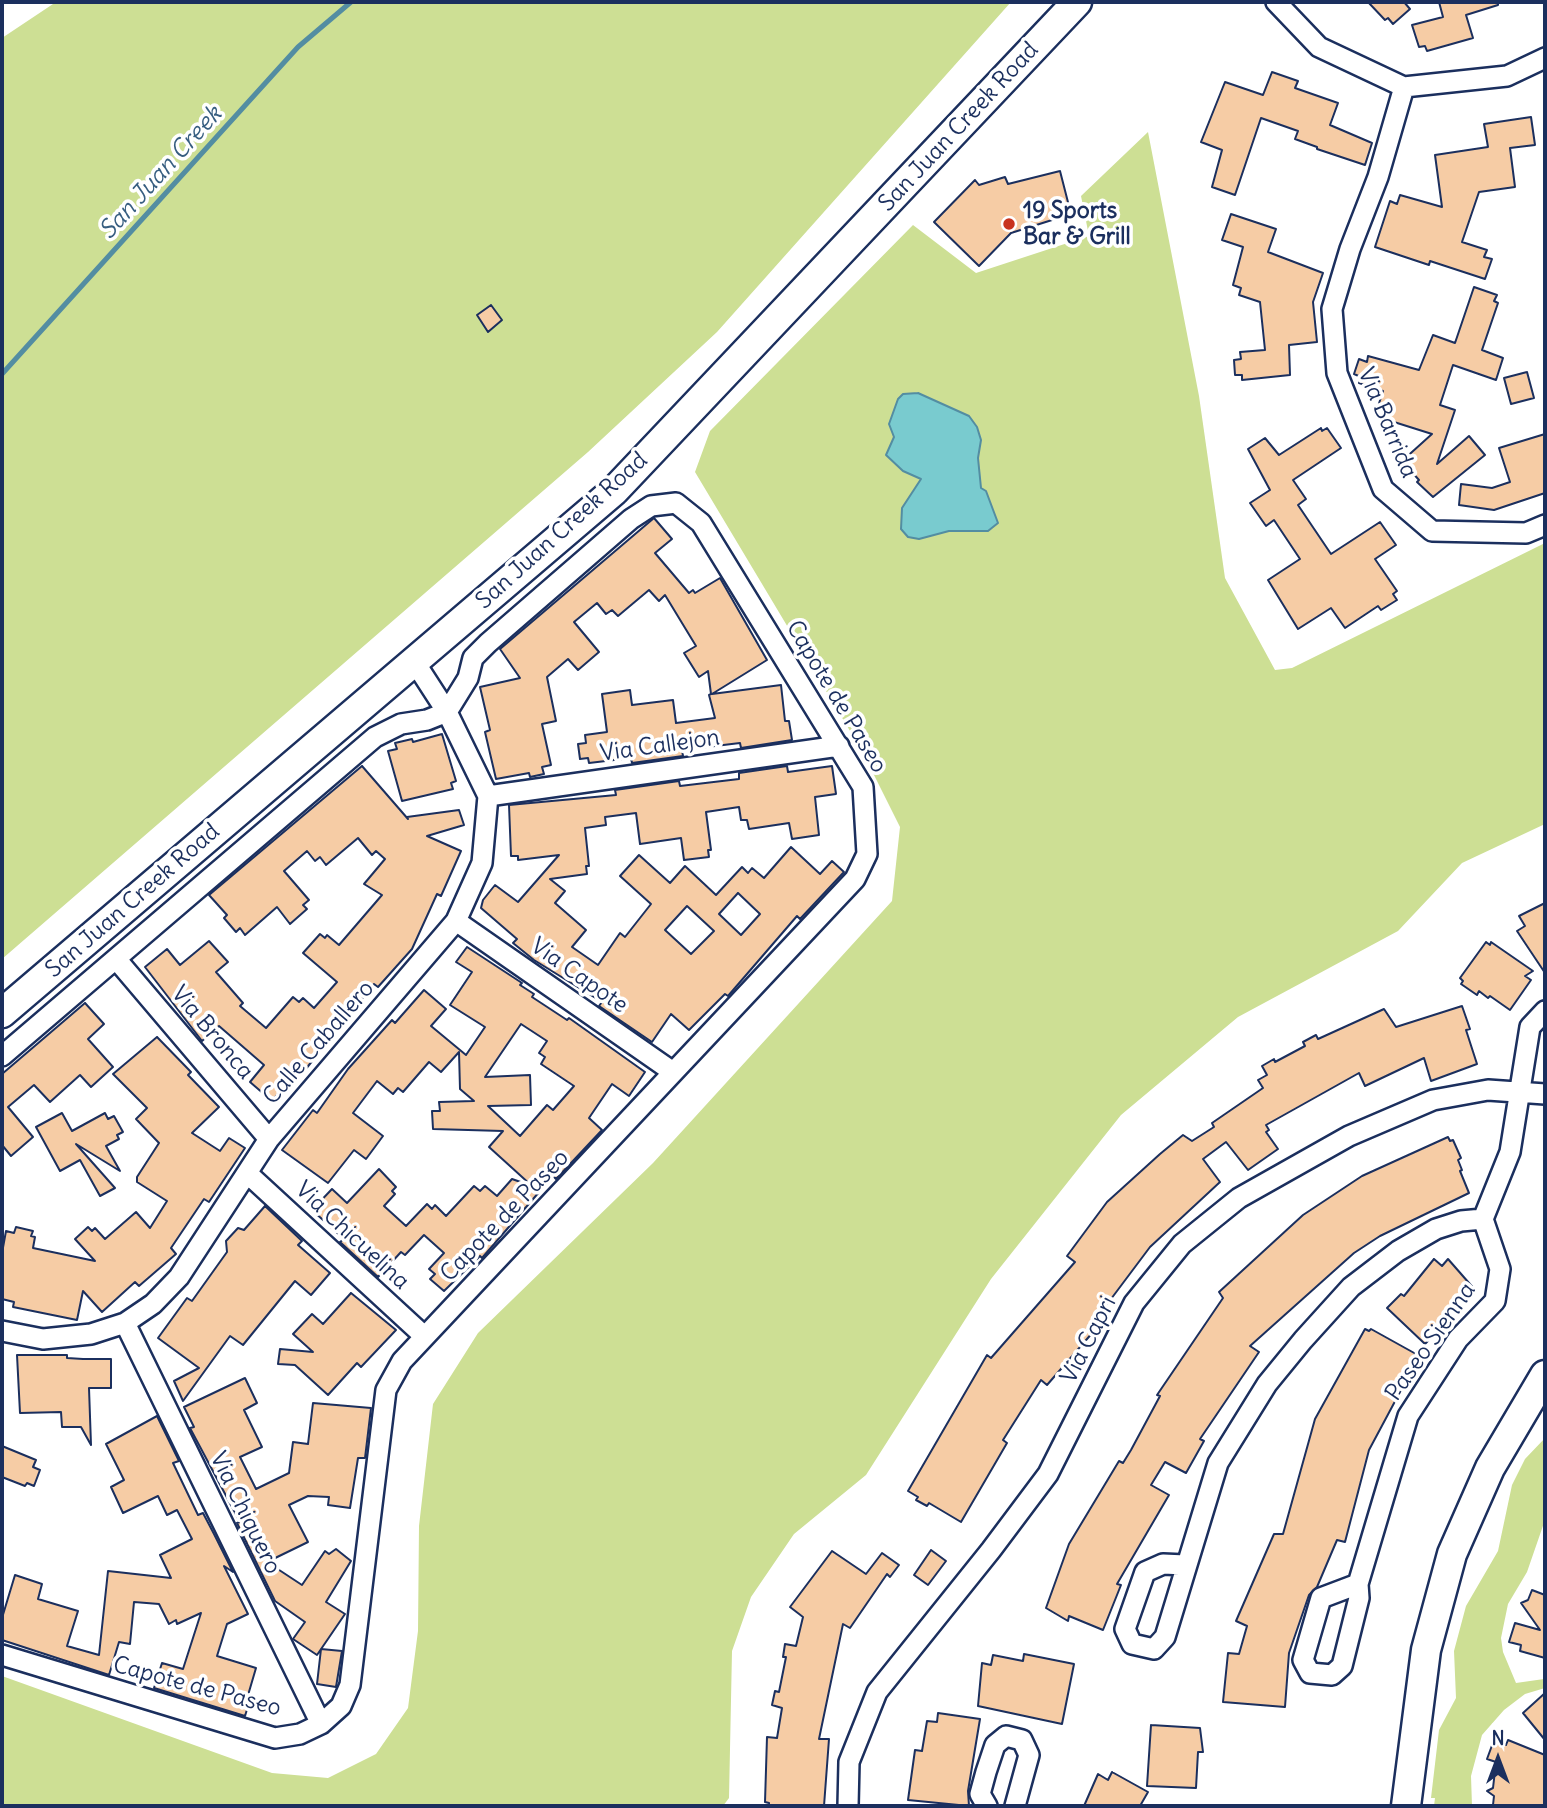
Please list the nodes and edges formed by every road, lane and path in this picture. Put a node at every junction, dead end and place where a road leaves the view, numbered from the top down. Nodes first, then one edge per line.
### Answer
1 (1077, 2) edge
2 (1276, 2) edge
3 (1545, 58) edge
4 (1405, 87) junction
5 (1545, 525) edge
6 (414, 661) junction
7 (447, 712) junction
8 (839, 746) junction
9 (488, 796) junction
10 (456, 920) junction
11 (117, 960) junction
12 (1545, 1011) edge
13 (2, 1013) edge
14 (2, 1056) edge
15 (673, 1072) junction
16 (1518, 1090) junction
17 (1545, 1094) edge
18 (269, 1139) junction
19 (247, 1173) junction
20 (1483, 1219) junction
21 (125, 1323) junction
22 (2, 1331) edge
23 (423, 1335) junction
24 (1545, 1375) edge
25 (1185, 1565) dead end
26 (1358, 1584) dead end
27 (2, 1655) edge
28 (321, 1724) junction
29 (849, 1806) edge
30 (987, 1806) edge
31 (1016, 1806) edge
32 (1406, 1806) edge

1 - 6 main road, San Juan Creek Road
2 - 4 street
3 - 4 street
4 - 5 street, Via Barrida
6 - 7 street
6 - 13 main road, San Juan Creek Road
7 - 8 street, Capote de Paseo
7 - 9 street
7 - 11 street
8 - 9 street, Via Callejon
8 - 15 street, Capote de Paseo
9 - 10 street, Calle Caballero
10 - 15 street, Via Capote
10 - 18 street, Calle Caballero
11 - 14 street
11 - 18 street, Via Bronca
12 - 16 street
15 - 23 street, Capote de Paseo
16 - 17 street, Via Capri
16 - 20 street
16 - 29 street, Via Capri
18 - 19 street, Calle Caballero
19 - 21 street, Calle Caballero
19 - 23 street, Via Chicuelina
20 - 25 street
20 - 26 street, Paseo Sienna
21 - 22 street, Calle Caballero
21 - 28 street, Via Chiquero
23 - 28 street, Capote de Paseo
24 - 32 main road
27 - 28 street, Capote de Paseo
30 - 31 street

